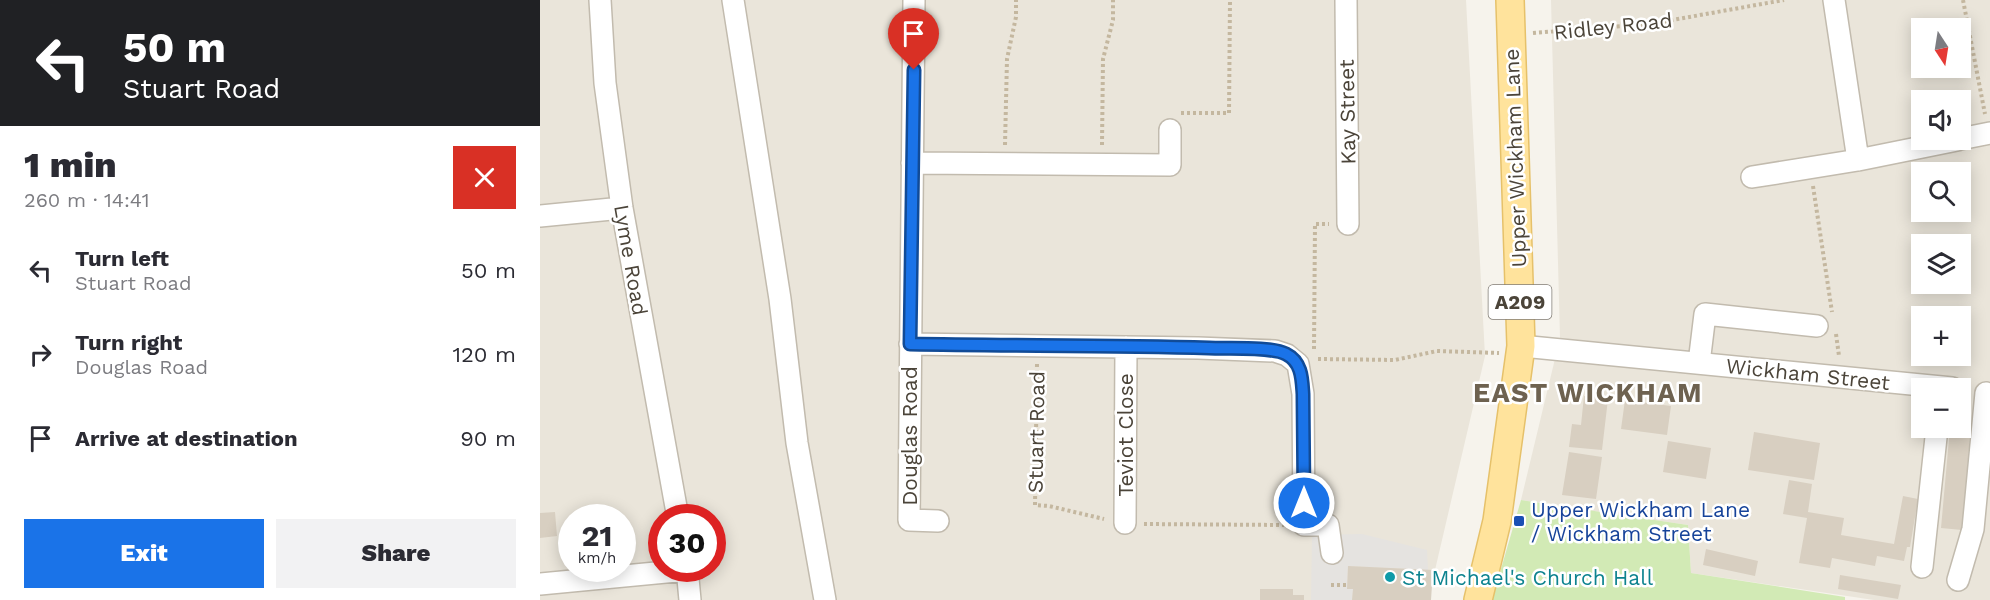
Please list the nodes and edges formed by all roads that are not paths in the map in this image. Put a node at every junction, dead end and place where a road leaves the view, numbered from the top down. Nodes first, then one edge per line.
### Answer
1 (600, 0) edge
2 (733, 0) edge
3 (914, 0) edge
4 (1346, 0) edge
5 (1510, 0) edge
6 (1834, 0) edge
7 (1170, 130) road end
8 (1989, 133) edge
9 (1971, 137) edge
10 (1911, 149) edge
11 (1858, 160) junction
12 (912, 163) junction
13 (1752, 177) dead end
14 (622, 208) junction
15 (540, 216) edge
16 (1348, 224) road end
17 (1828, 324) road end
18 (910, 344) junction
19 (1126, 347) junction
20 (1521, 349) junction
21 (1699, 363) junction
22 (1911, 384) edge
23 (1971, 391) edge
24 (1988, 393) edge
25 (1936, 438) edge
26 (675, 504) edge
27 (938, 521) dead end
28 (1125, 523) dead end
29 (1332, 552) dead end
30 (1922, 567) dead end
31 (648, 573) edge
32 (1958, 580) dead end
33 (688, 582) edge
34 (540, 584) edge
35 (690, 600) edge
36 (825, 600) edge
37 (1478, 600) edge

1 - 14 street, Lyme Road
2 - 36 street
3 - 12 street, Douglas Road
4 - 16 street, Kay Street
5 - 20 main road, Upper Wickham Lane / A209
6 - 11 street
7 - 12 street
8 - 9 street
10 - 11 street
11 - 13 street
12 - 18 street, Douglas Road
14 - 15 street
14 - 26 street, Lyme Road
17 - 21 street
18 - 19 street, Stuart Road
18 - 27 street, Douglas Road
19 - 28 street, Teviot Close
19 - 29 street, Stuart Road
20 - 21 street, Wickham Street
20 - 37 main road, Upper Wickham Lane / A209
21 - 22 street, Wickham Street
23 - 24 street, Wickham Street
24 - 32 street
25 - 30 street
31 - 34 street
33 - 35 street

